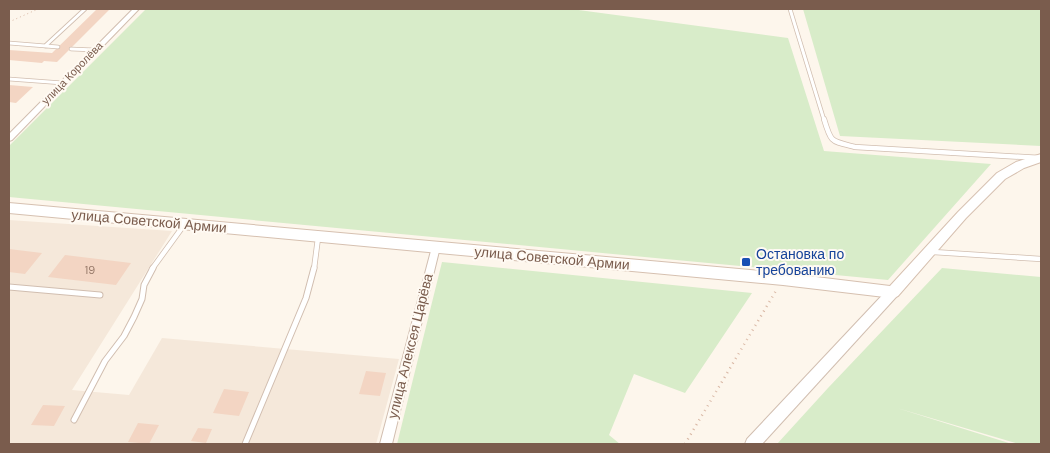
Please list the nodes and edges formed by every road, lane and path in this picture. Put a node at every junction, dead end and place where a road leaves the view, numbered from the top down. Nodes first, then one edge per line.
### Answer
1 (38, 9) edge
2 (85, 9) edge
3 (136, 9) edge
4 (790, 9) edge
5 (9, 22) edge
6 (9, 44) edge
7 (45, 46) junction
8 (58, 48) dead end
9 (70, 49) dead end
10 (95, 50) junction
11 (9, 79) edge
12 (63, 83) junction
13 (9, 138) edge
14 (1041, 158) edge
15 (9, 208) edge
16 (185, 224) junction
17 (319, 236) junction
18 (436, 247) junction
19 (930, 251) junction
20 (1041, 259) edge
21 (782, 279) junction
22 (9, 287) edge
23 (893, 292) junction
24 (100, 295) dead end
25 (74, 420) dead end
26 (245, 444) edge
27 (386, 444) edge
28 (685, 444) edge
29 (752, 444) edge

1 - 5 path
2 - 7 lane
3 - 10 street, улица Королёва
4 - 14 lane
6 - 7 lane
7 - 8 lane
9 - 10 lane
10 - 12 street, улица Королёва
11 - 12 lane
12 - 13 street, улица Королёва
14 - 19 main road
15 - 16 main road, улица Советской Армии
16 - 17 main road, улица Советской Армии
16 - 25 lane
17 - 18 main road, улица Советской Армии
17 - 26 lane
18 - 21 main road, улица Советской Армии
18 - 27 street, улица Алексея Царёва
19 - 20 lane
19 - 23 main road
21 - 23 main road, улица Советской Армии
21 - 28 path
22 - 24 lane
23 - 29 street

